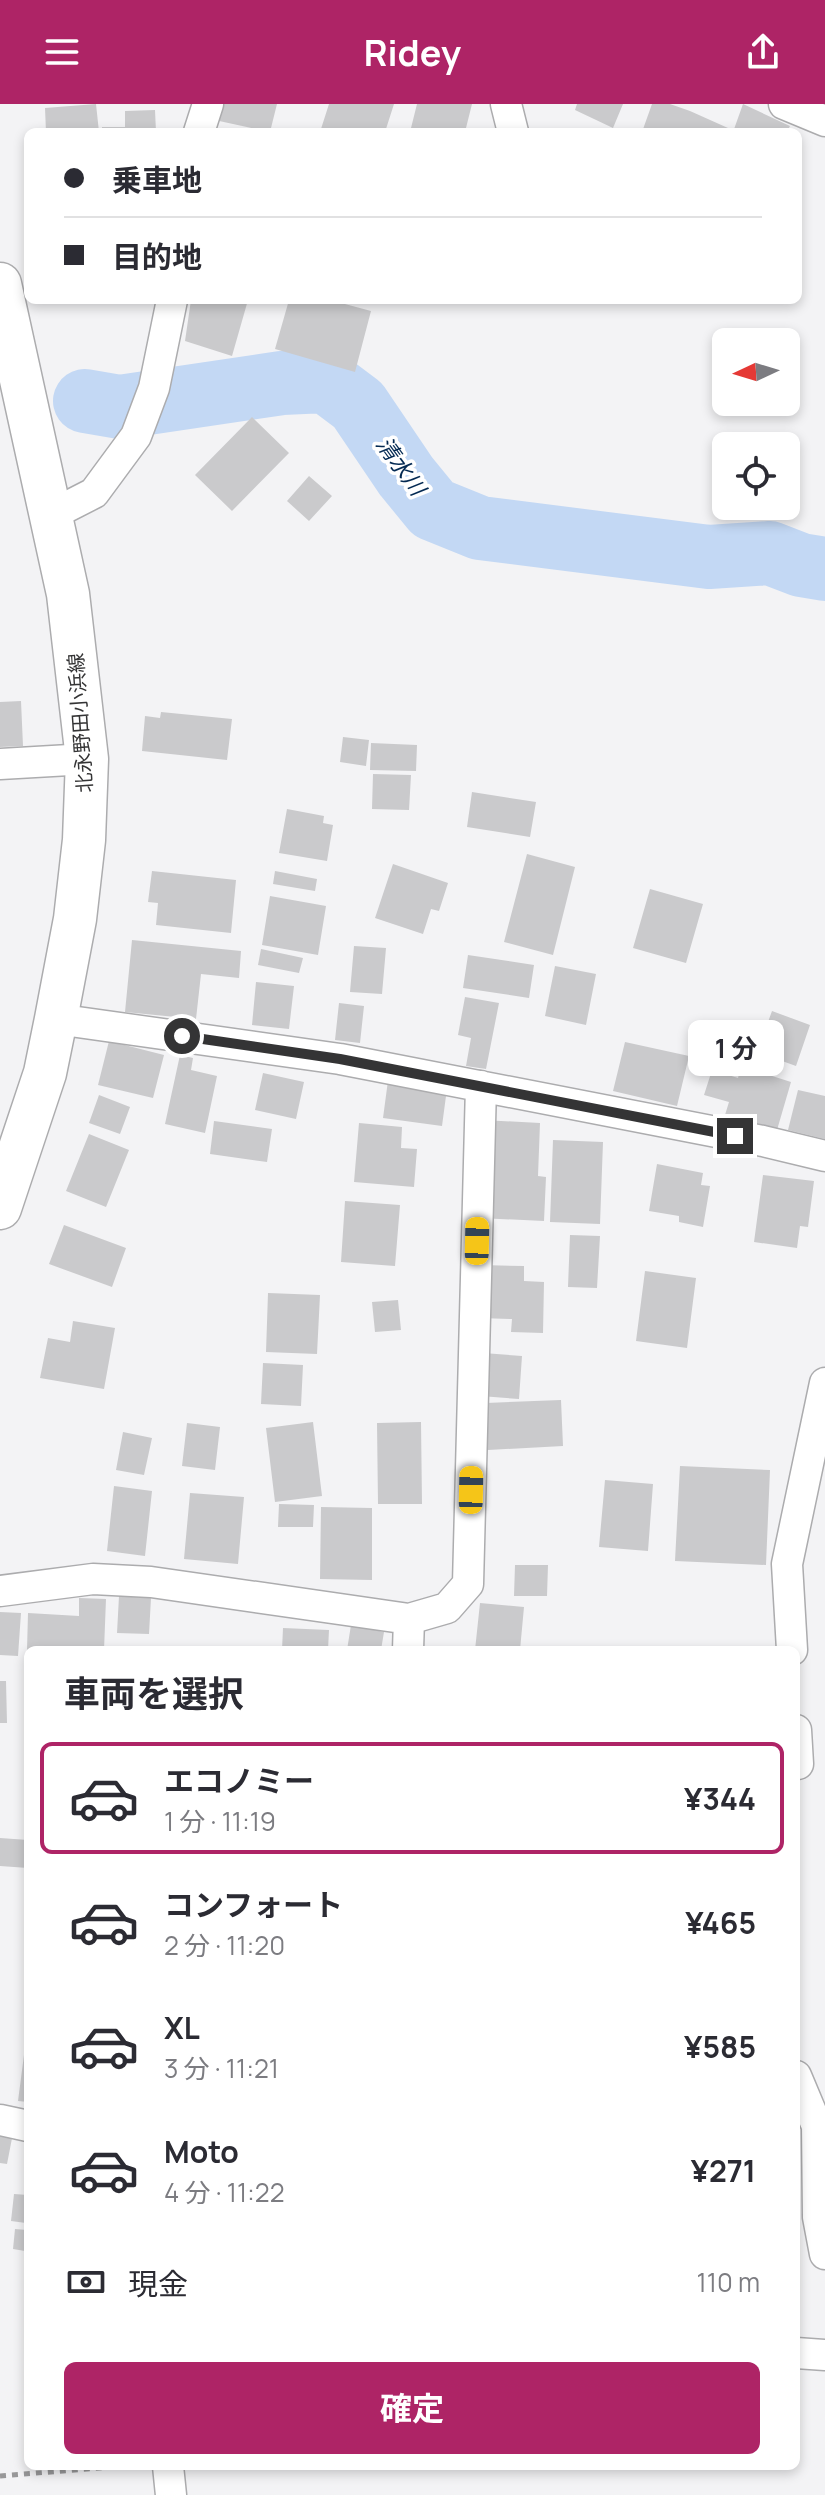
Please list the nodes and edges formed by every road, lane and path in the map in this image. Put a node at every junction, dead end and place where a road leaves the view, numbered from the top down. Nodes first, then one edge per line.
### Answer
1 (208, 104) edge
2 (506, 104) edge
3 (784, 104) edge
4 (825, 121) edge
5 (200, 128) edge
6 (512, 128) edge
7 (0, 284) edge
8 (171, 304) edge
9 (8, 358) edge
10 (51, 515) junction
11 (87, 759) junction
12 (0, 764) edge
13 (56, 1019) junction
14 (481, 1086) junction
15 (825, 1156) edge
16 (0, 1208) edge
17 (825, 1383) edge
18 (0, 1591) edge
19 (409, 1619) junction
20 (408, 1646) edge
21 (792, 1646) edge
22 (800, 1744) edge
23 (806, 1764) edge
24 (800, 2086) edge
25 (0, 2120) edge
26 (24, 2125) edge
27 (825, 2254) edge
28 (800, 2353) edge
29 (825, 2355) edge
30 (74, 2470) edge
31 (168, 2470) edge
32 (0, 2476) edge
33 (171, 2495) edge

1 - 5 street
2 - 6 street
3 - 4 street
7 - 9 main road, 北永野田小浜線
8 - 10 street
9 - 10 main road, 北永野田小浜線
10 - 11 main road, 北永野田小浜線
11 - 12 street
11 - 13 main road, 北永野田小浜線
13 - 14 street
13 - 16 main road, 北永野田小浜線
14 - 15 street
14 - 19 street
17 - 21 street
18 - 19 street
19 - 20 street
22 - 23 street
24 - 27 street
25 - 26 street
28 - 29 street
30 - 32 path
31 - 33 street

